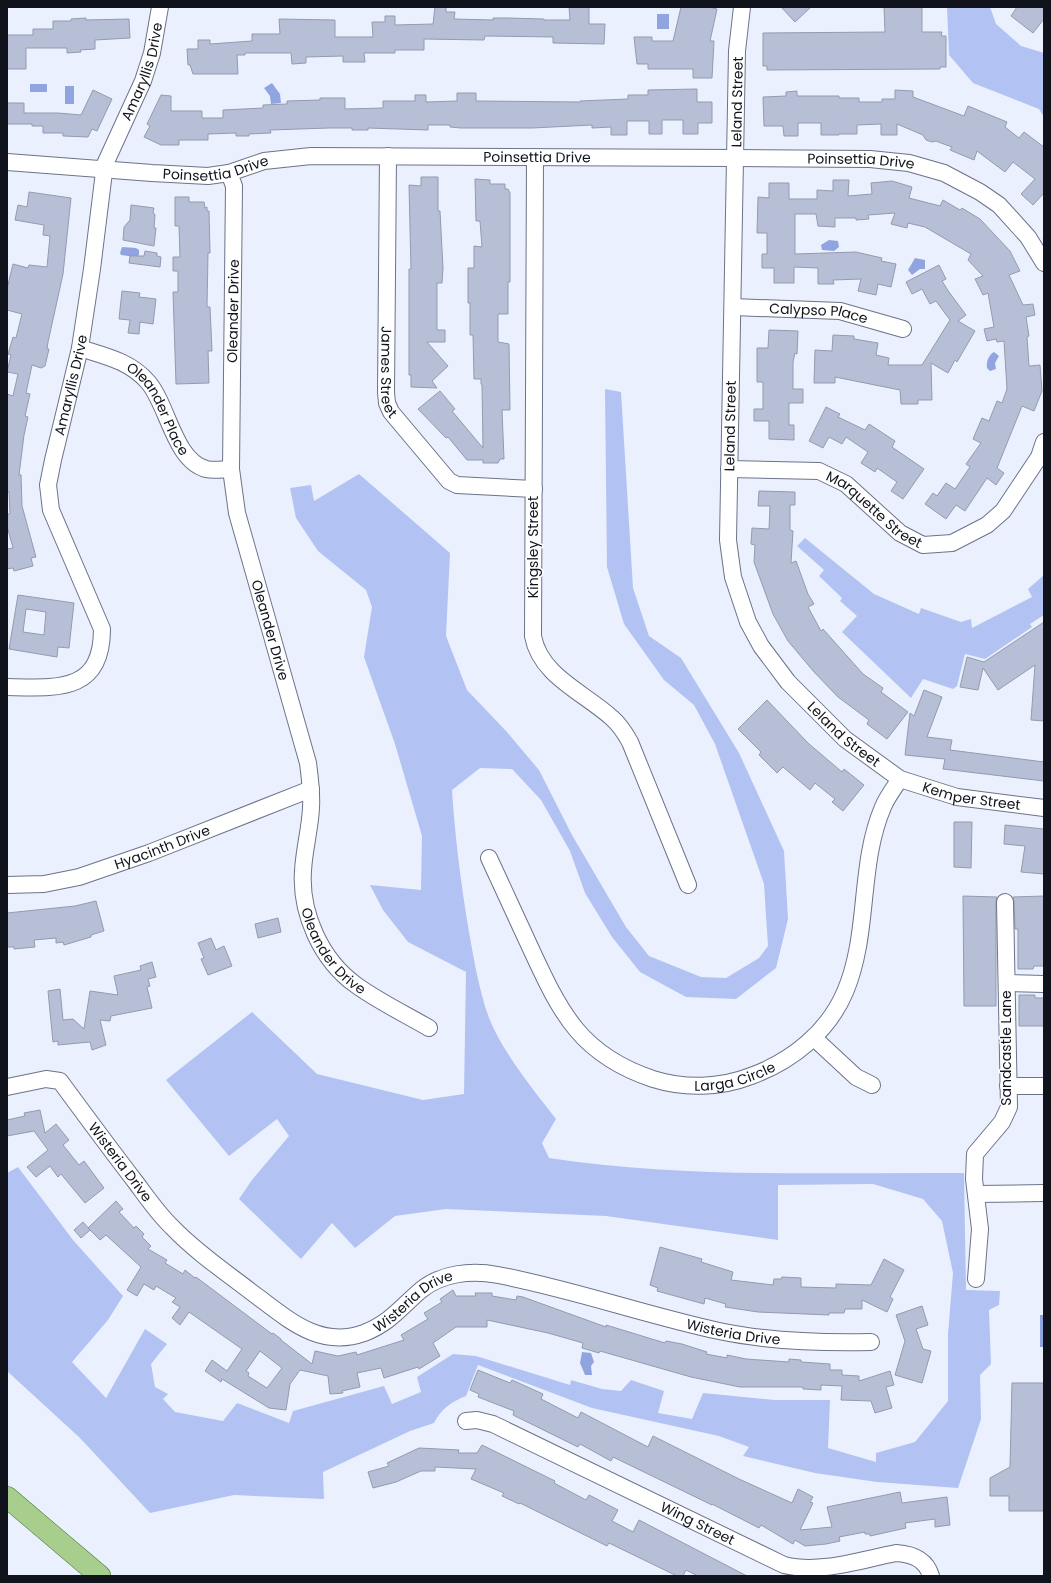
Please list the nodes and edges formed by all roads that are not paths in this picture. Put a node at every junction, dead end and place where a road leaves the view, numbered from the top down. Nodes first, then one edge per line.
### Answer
1 (160, 7) edge
2 (742, 7) edge
3 (388, 156) junction
4 (535, 157) junction
5 (736, 158) junction
6 (7, 162) edge
7 (104, 170) junction
8 (229, 173) junction
9 (1042, 255) edge
10 (733, 307) junction
11 (903, 329) dead end
12 (80, 348) junction
13 (1044, 442) edge
14 (231, 469) junction
15 (729, 469) junction
16 (534, 489) junction
17 (7, 687) edge
18 (900, 778) junction
19 (311, 789) junction
20 (1044, 808) edge
21 (489, 858) dead end
22 (7, 885) edge
23 (688, 885) dead end
24 (1006, 902) dead end
25 (1007, 983) junction
26 (1044, 984) edge
27 (429, 1028) dead end
28 (814, 1038) junction
29 (872, 1085) dead end
30 (1008, 1086) junction
31 (1044, 1086) edge
32 (7, 1087) edge
33 (1044, 1193) edge
34 (976, 1194) junction
35 (976, 1279) dead end
36 (871, 1342) dead end
37 (466, 1421) dead end
38 (7, 1497) edge
39 (100, 1576) edge
40 (931, 1576) edge

1 - 7 street, Amaryllis Drive
2 - 5 street, Leland Street
3 - 4 street, Poinsettia Drive
3 - 8 street, Poinsettia Drive
3 - 16 street, James Street
4 - 5 street, Poinsettia Drive
4 - 16 street, Kingsley Street
5 - 9 street, Poinsettia Drive
5 - 10 street, Leland Street
6 - 7 street, Poinsettia Drive
7 - 8 street, Poinsettia Drive
7 - 12 street, Amaryllis Drive
8 - 14 street, Oleander Drive
10 - 11 street, Calypso Place
10 - 15 street, Leland Street
12 - 14 street, Oleander Place
12 - 17 street, Amaryllis Drive
13 - 15 street, Marquette Street
14 - 19 street, Oleander Drive
15 - 18 street, Leland Street
16 - 23 street, Kingsley Street
18 - 20 street, Kemper Street
18 - 28 street, Larga Circle
19 - 22 street, Hyacinth Drive
19 - 27 street, Oleander Drive
21 - 28 street, Larga Circle
24 - 25 street, Sandcastle Lane
25 - 26 street
25 - 30 street, Sandcastle Lane
28 - 29 street
30 - 31 street
30 - 34 street, Sandcastle Lane
32 - 36 street, Wisteria Drive
33 - 34 street
34 - 35 street, Sandcastle Lane
37 - 40 street, Wing Street
38 - 39 main road

